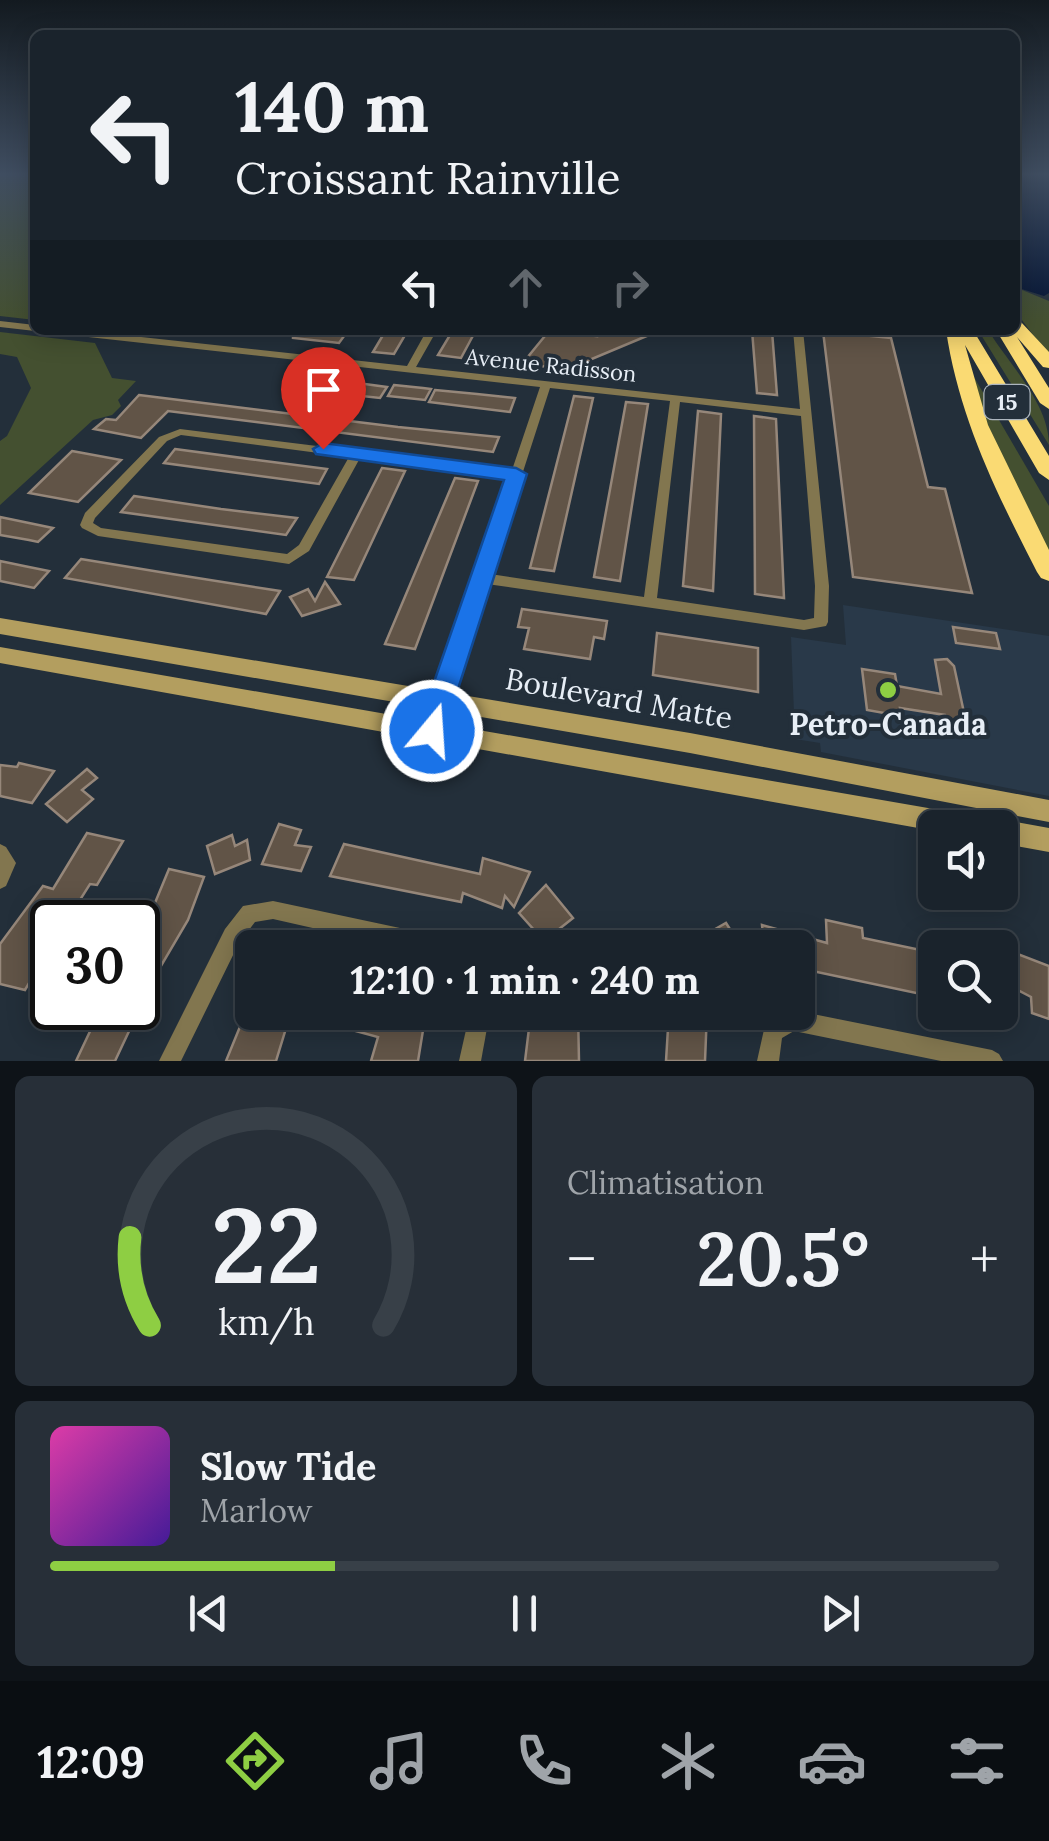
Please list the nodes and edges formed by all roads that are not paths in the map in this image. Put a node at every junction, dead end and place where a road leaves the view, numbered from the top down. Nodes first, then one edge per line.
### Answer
1 (0, 324) edge
2 (30, 327) edge
3 (1020, 330) edge
4 (97, 335) edge
5 (429, 335) edge
6 (798, 335) edge
7 (955, 335) edge
8 (967, 335) edge
9 (1007, 335) edge
10 (1049, 363) edge
11 (410, 370) junction
12 (546, 384) junction
13 (675, 399) junction
14 (1049, 403) edge
15 (806, 413) junction
16 (358, 454) junction
17 (516, 474) junction
18 (1049, 474) edge
19 (1049, 572) edge
20 (482, 578) junction
21 (650, 602) junction
22 (0, 626) edge
23 (0, 656) edge
24 (442, 700) junction
25 (432, 731) junction
26 (1049, 811) edge
27 (918, 817) edge
28 (1018, 834) edge
29 (1049, 840) edge
30 (0, 853) edge
31 (0, 880) edge
32 (236, 930) edge
33 (365, 930) edge
34 (235, 932) edge
35 (476, 1030) edge
36 (170, 1061) edge
37 (470, 1061) edge
38 (768, 1061) edge
39 (992, 1061) edge

1 - 2 street
3 - 10 highway
4 - 11 street, Avenue Radisson
5 - 11 street
6 - 15 street
7 - 19 highway
8 - 18 highway, 15
9 - 14 highway, 15
11 - 12 street, Avenue Radisson
12 - 13 street, Avenue Radisson
12 - 17 street
13 - 15 street, Avenue Radisson
13 - 21 street
15 - 21 street
16 - 16 street
16 - 17 street
17 - 20 street
20 - 21 street
20 - 24 street
22 - 24 main road, Boulevard Matte
23 - 25 main road
24 - 25 street
24 - 26 main road, Boulevard Matte
25 - 27 main road
28 - 29 main road
30 - 31 street
32 - 33 street
34 - 36 street
35 - 37 street
38 - 39 street

